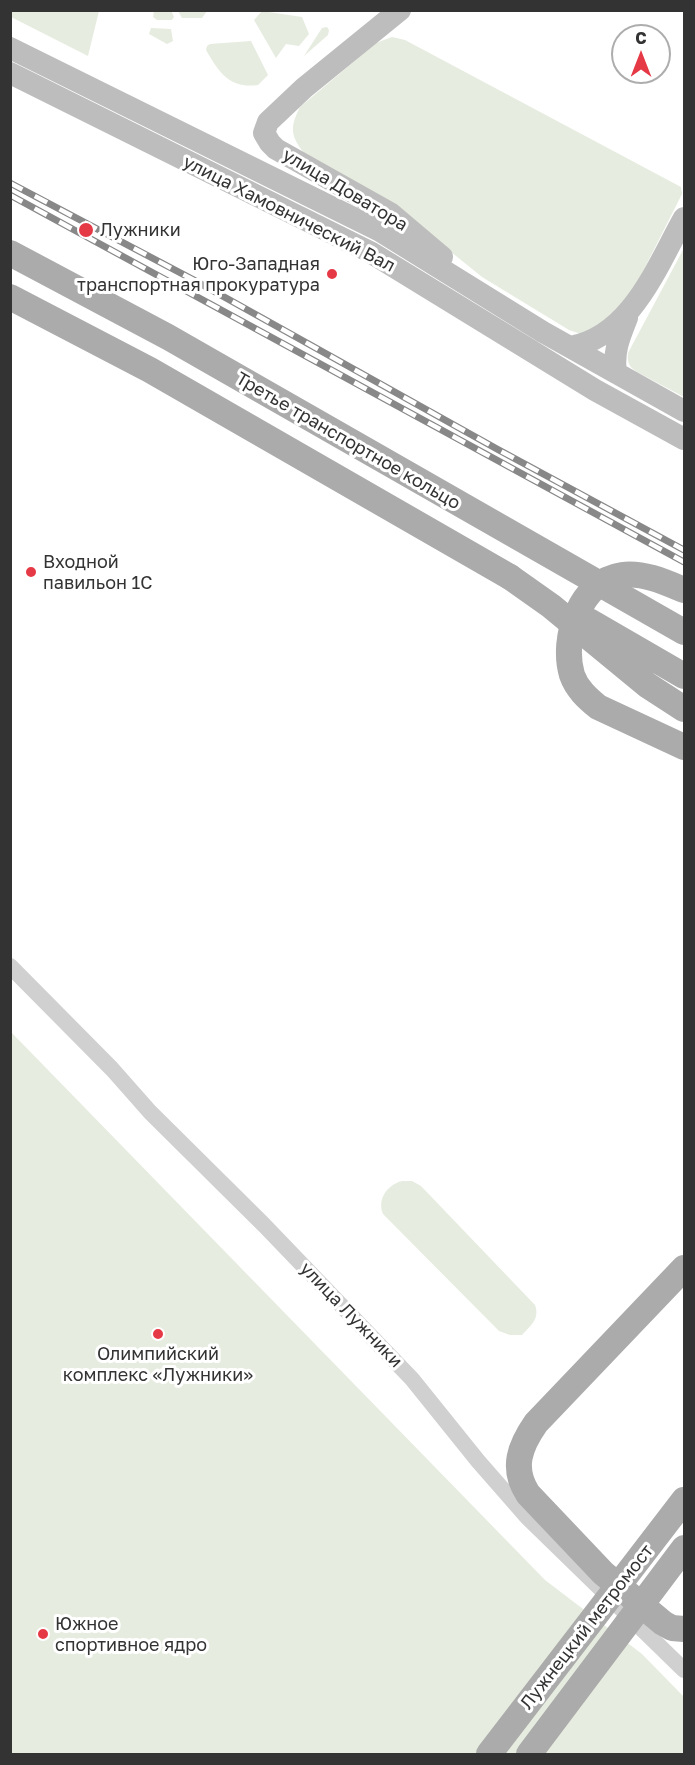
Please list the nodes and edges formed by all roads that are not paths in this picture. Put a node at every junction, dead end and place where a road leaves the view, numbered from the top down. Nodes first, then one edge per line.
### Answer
1 (391, 17) edge
2 (10, 48) edge
3 (10, 74) edge
4 (684, 218) edge
5 (10, 253) edge
6 (485, 296) junction
7 (10, 297) edge
8 (626, 314) junction
9 (570, 347) junction
10 (610, 370) junction
11 (613, 400) junction
12 (684, 411) edge
13 (684, 439) edge
14 (510, 577) junction
15 (684, 590) edge
16 (684, 632) edge
17 (684, 676) edge
18 (684, 709) edge
19 (684, 747) edge
20 (10, 966) edge
21 (684, 1268) edge
22 (684, 1500) edge
23 (684, 1548) edge
24 (684, 1629) edge
25 (684, 1638) edge
26 (667, 1654) junction
27 (684, 1670) edge
28 (489, 1755) edge
29 (529, 1755) edge

1 - 6 main road, улица Доватора
2 - 6 main road, улица Хамовнический Вал
3 - 11 main road, улица Хамовнический Вал
4 - 8 main road
5 - 16 main road, Третье транспортное кольцо, bridge
6 - 9 main road, улица Хамовнический Вал
7 - 14 main road, Третье транспортное кольцо
8 - 9 main road
8 - 10 main road
9 - 10 main road, улица Хамовнический Вал
10 - 11 main road
10 - 12 main road, улица Хамовнический Вал
11 - 13 main road, улица Хамовнический Вал
14 - 17 main road, Третье транспортное кольцо, bridge
14 - 18 main road, bridge
15 - 19 main road
20 - 26 street, улица Лужники
21 - 24 main road
22 - 28 main road, Лужнецкий метромост, bridge
23 - 29 main road, Лужнецкий метромост, bridge
25 - 26 street
26 - 27 street, улица Лужники

